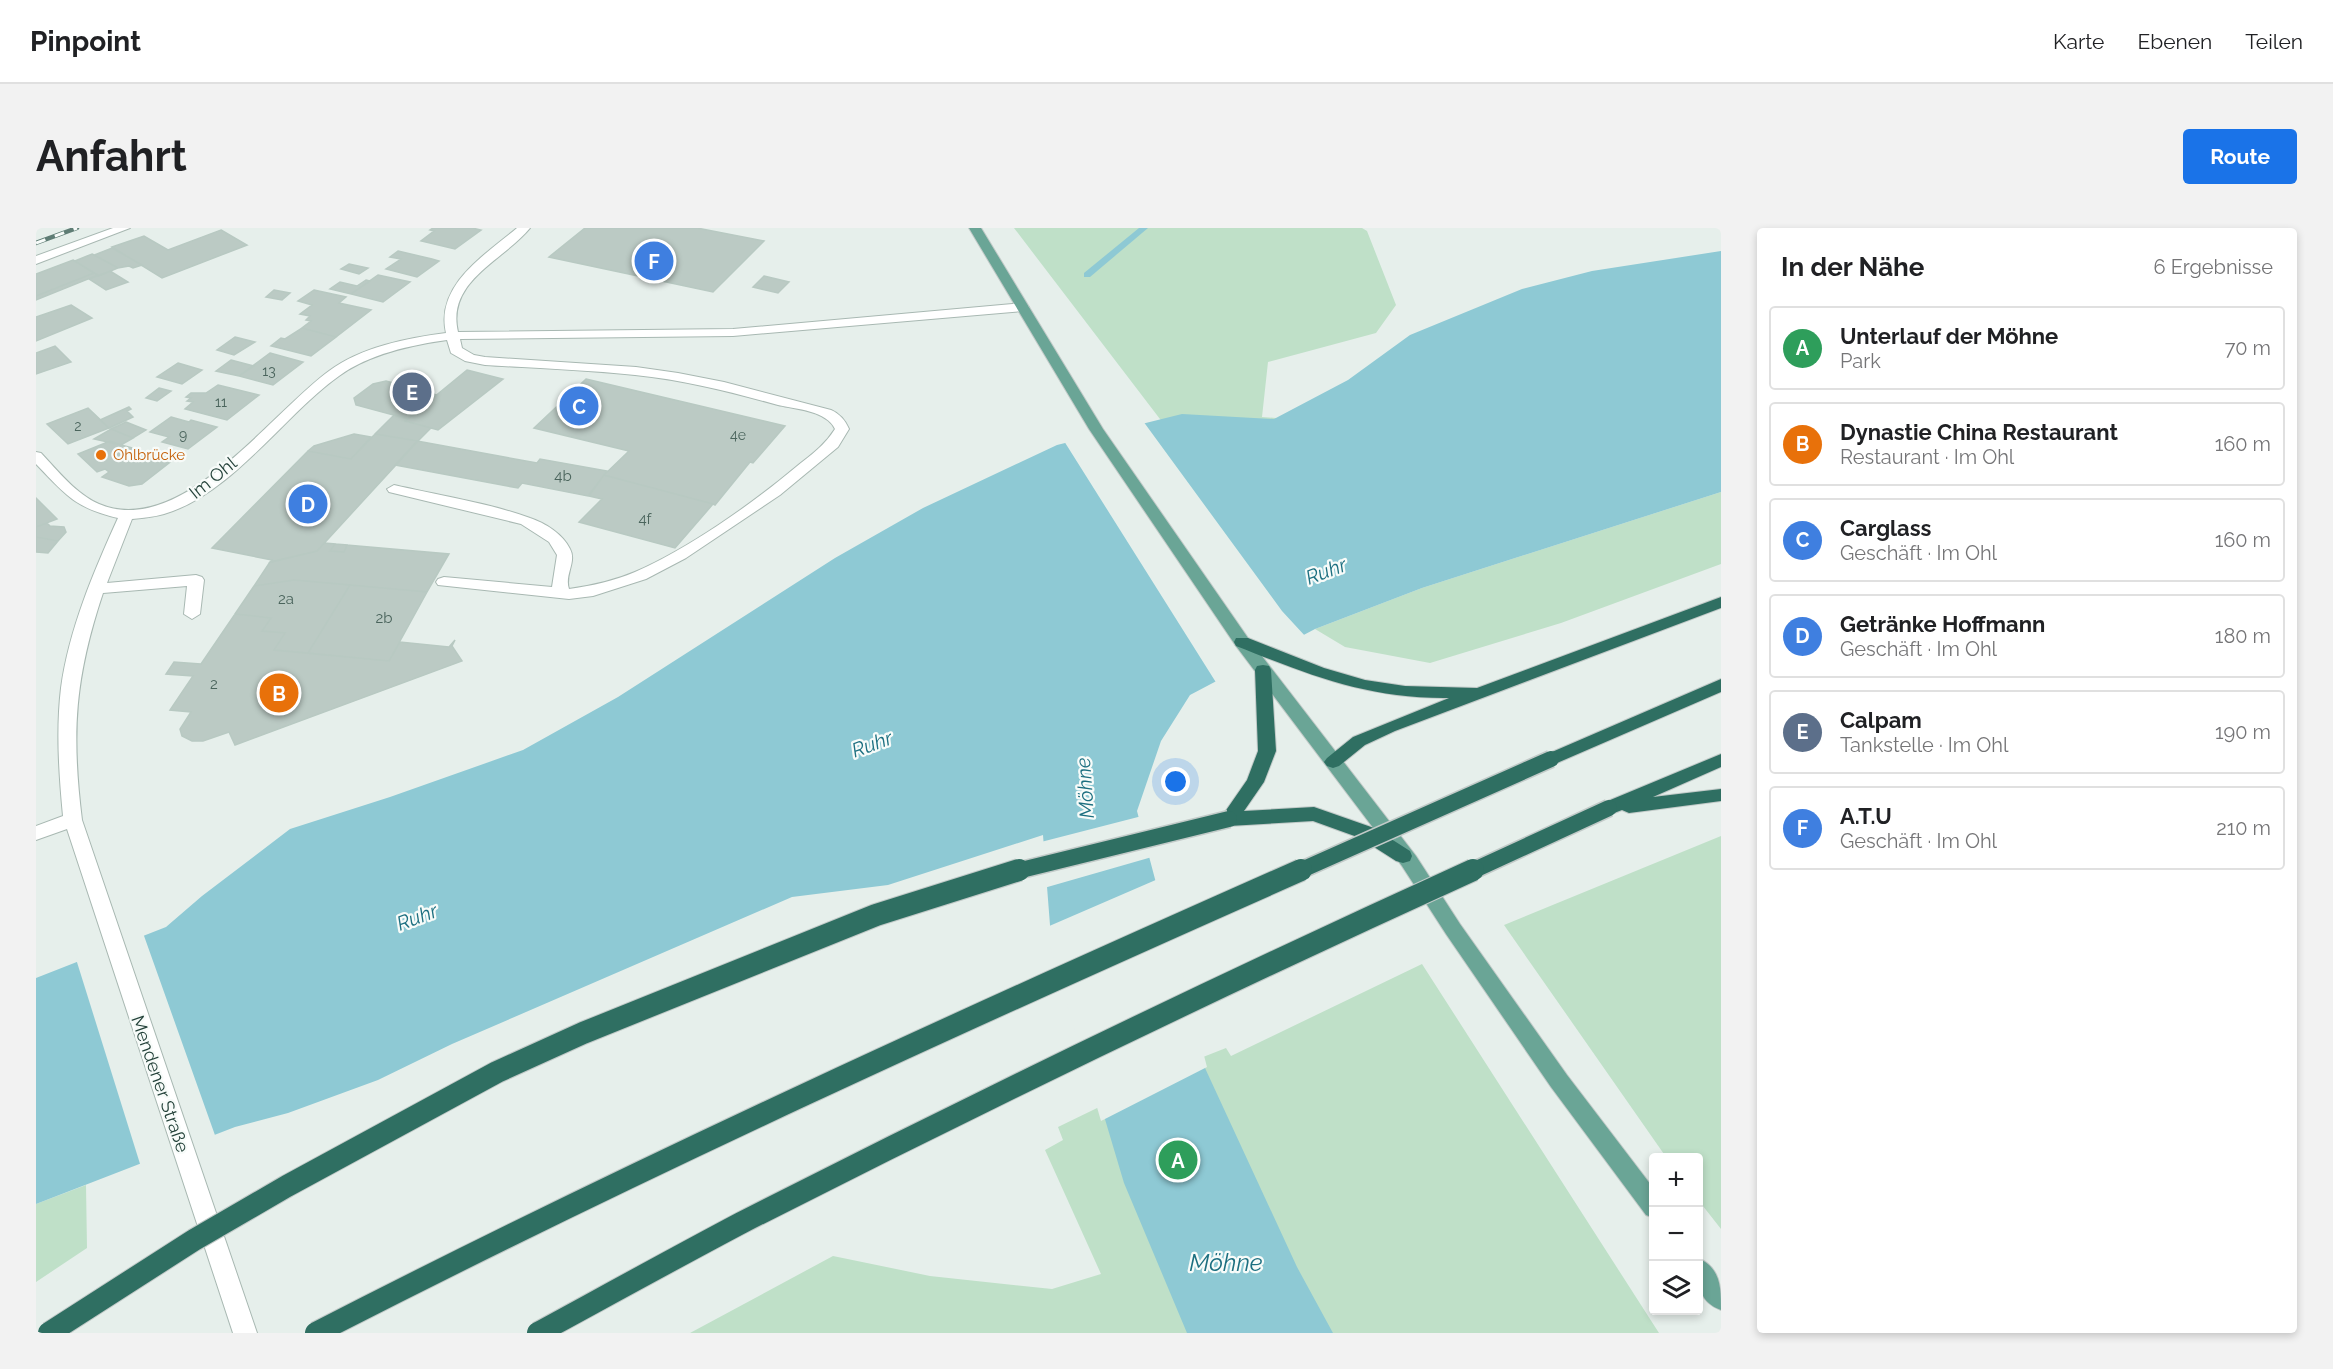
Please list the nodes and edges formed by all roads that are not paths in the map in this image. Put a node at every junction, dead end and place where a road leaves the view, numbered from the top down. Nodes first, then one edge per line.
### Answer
1 (124, 228) edge
2 (524, 228) edge
3 (975, 228) edge
4 (36, 260) edge
5 (1023, 307) junction
6 (453, 336) junction
7 (36, 456) edge
8 (394, 489) dead end
9 (126, 516) junction
10 (444, 582) dead end
11 (98, 589) junction
12 (563, 592) junction
13 (1721, 602) edge
14 (192, 614) dead end
15 (1242, 642) junction
16 (1263, 670) junction
17 (1721, 685) edge
18 (1486, 692) junction
19 (1721, 760) edge
20 (1333, 762) junction
21 (1721, 795) edge
22 (1609, 808) junction
23 (1229, 819) junction
24 (75, 827) junction
25 (36, 832) edge
26 (1403, 856) junction
27 (1652, 1207) edge
28 (1703, 1276) edge
29 (1721, 1299) edge
30 (241, 1323) edge
31 (49, 1333) edge
32 (316, 1333) edge
33 (538, 1333) edge

1 - 4 street
2 - 6 street
3 - 5 main road
5 - 6 street, Im Ohl
5 - 15 main road
6 - 9 street, Im Ohl
6 - 12 street
7 - 9 street
8 - 12 street
9 - 11 street
10 - 12 street
11 - 14 street
11 - 24 street
13 - 18 highway
15 - 16 main road
15 - 18 highway
16 - 20 main road
16 - 23 highway
17 - 32 highway, bridge
18 - 20 highway
19 - 22 highway
20 - 26 main road
21 - 22 highway
22 - 33 highway, bridge
23 - 26 highway
23 - 31 highway, bridge
24 - 25 street
24 - 30 street, Mendener Straße
26 - 27 main road
28 - 29 main road

